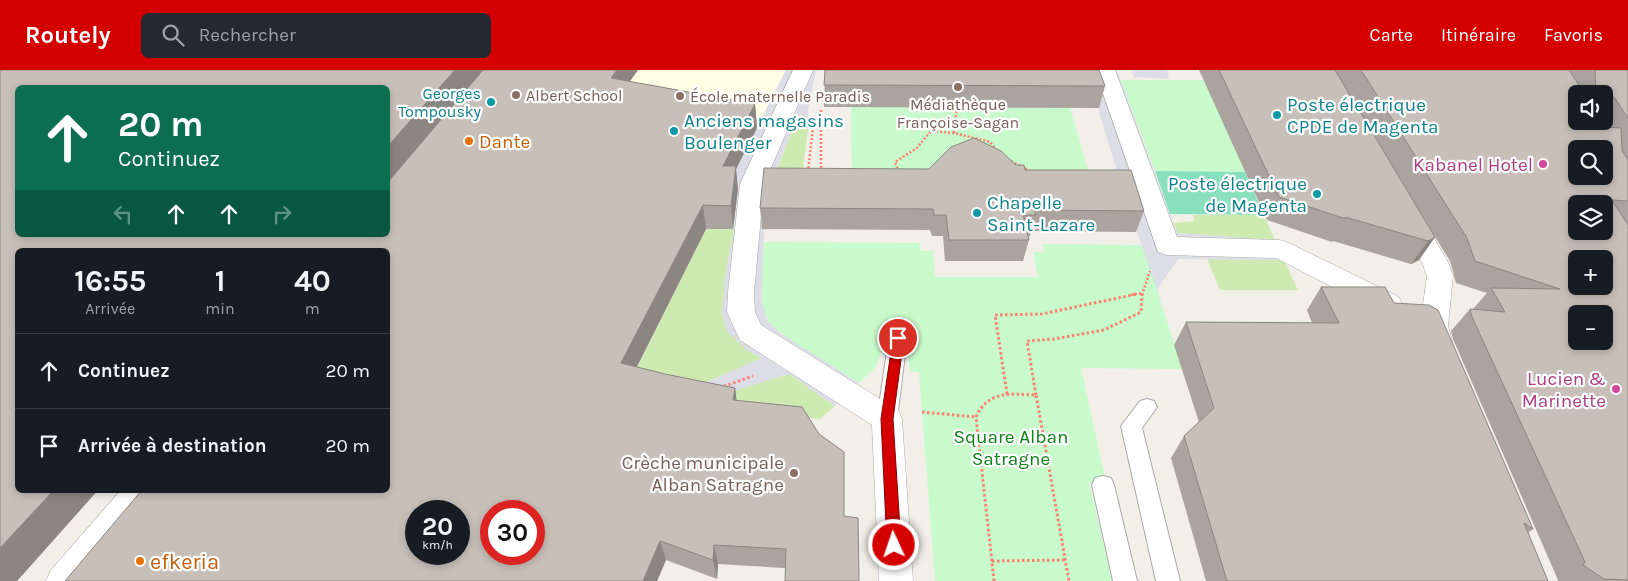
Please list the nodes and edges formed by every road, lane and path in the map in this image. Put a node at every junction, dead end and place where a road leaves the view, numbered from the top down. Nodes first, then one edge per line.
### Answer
1 (803, 70) edge
2 (1105, 70) edge
3 (821, 105) dead end
4 (957, 107) edge
5 (813, 123) dead end
6 (954, 132) junction
7 (1000, 155) edge
8 (1007, 159) edge
9 (1033, 172) edge
10 (808, 176) edge
11 (821, 176) edge
12 (901, 176) edge
13 (1395, 194) edge
14 (1167, 246) junction
15 (1142, 293) junction
16 (1434, 326) junction
17 (898, 338) dead end
18 (797, 362) junction
19 (1448, 367) edge
20 (716, 392) edge
21 (1007, 394) junction
22 (1036, 395) junction
23 (1147, 407) dead end
24 (901, 415) junction
25 (976, 417) junction
26 (1103, 485) dead end
27 (137, 493) edge
28 (1067, 560) junction
29 (992, 561) junction
30 (63, 581) edge
31 (896, 581) edge
32 (994, 581) edge
33 (1069, 581) edge
34 (1125, 581) edge
35 (1168, 581) edge

1 - 18 street
2 - 14 street
3 - 11 path
4 - 6 path
5 - 10 path
6 - 7 path
6 - 12 path
8 - 9 path
13 - 16 street
14 - 15 path
14 - 16 street
15 - 21 path
15 - 22 path
16 - 19 street
17 - 24 lane
18 - 20 path
18 - 24 street
21 - 22 path
21 - 25 path
22 - 28 path
23 - 35 lane
24 - 25 path
24 - 31 street
25 - 29 path
26 - 34 lane
27 - 30 street
28 - 29 path
28 - 33 path
29 - 32 path

